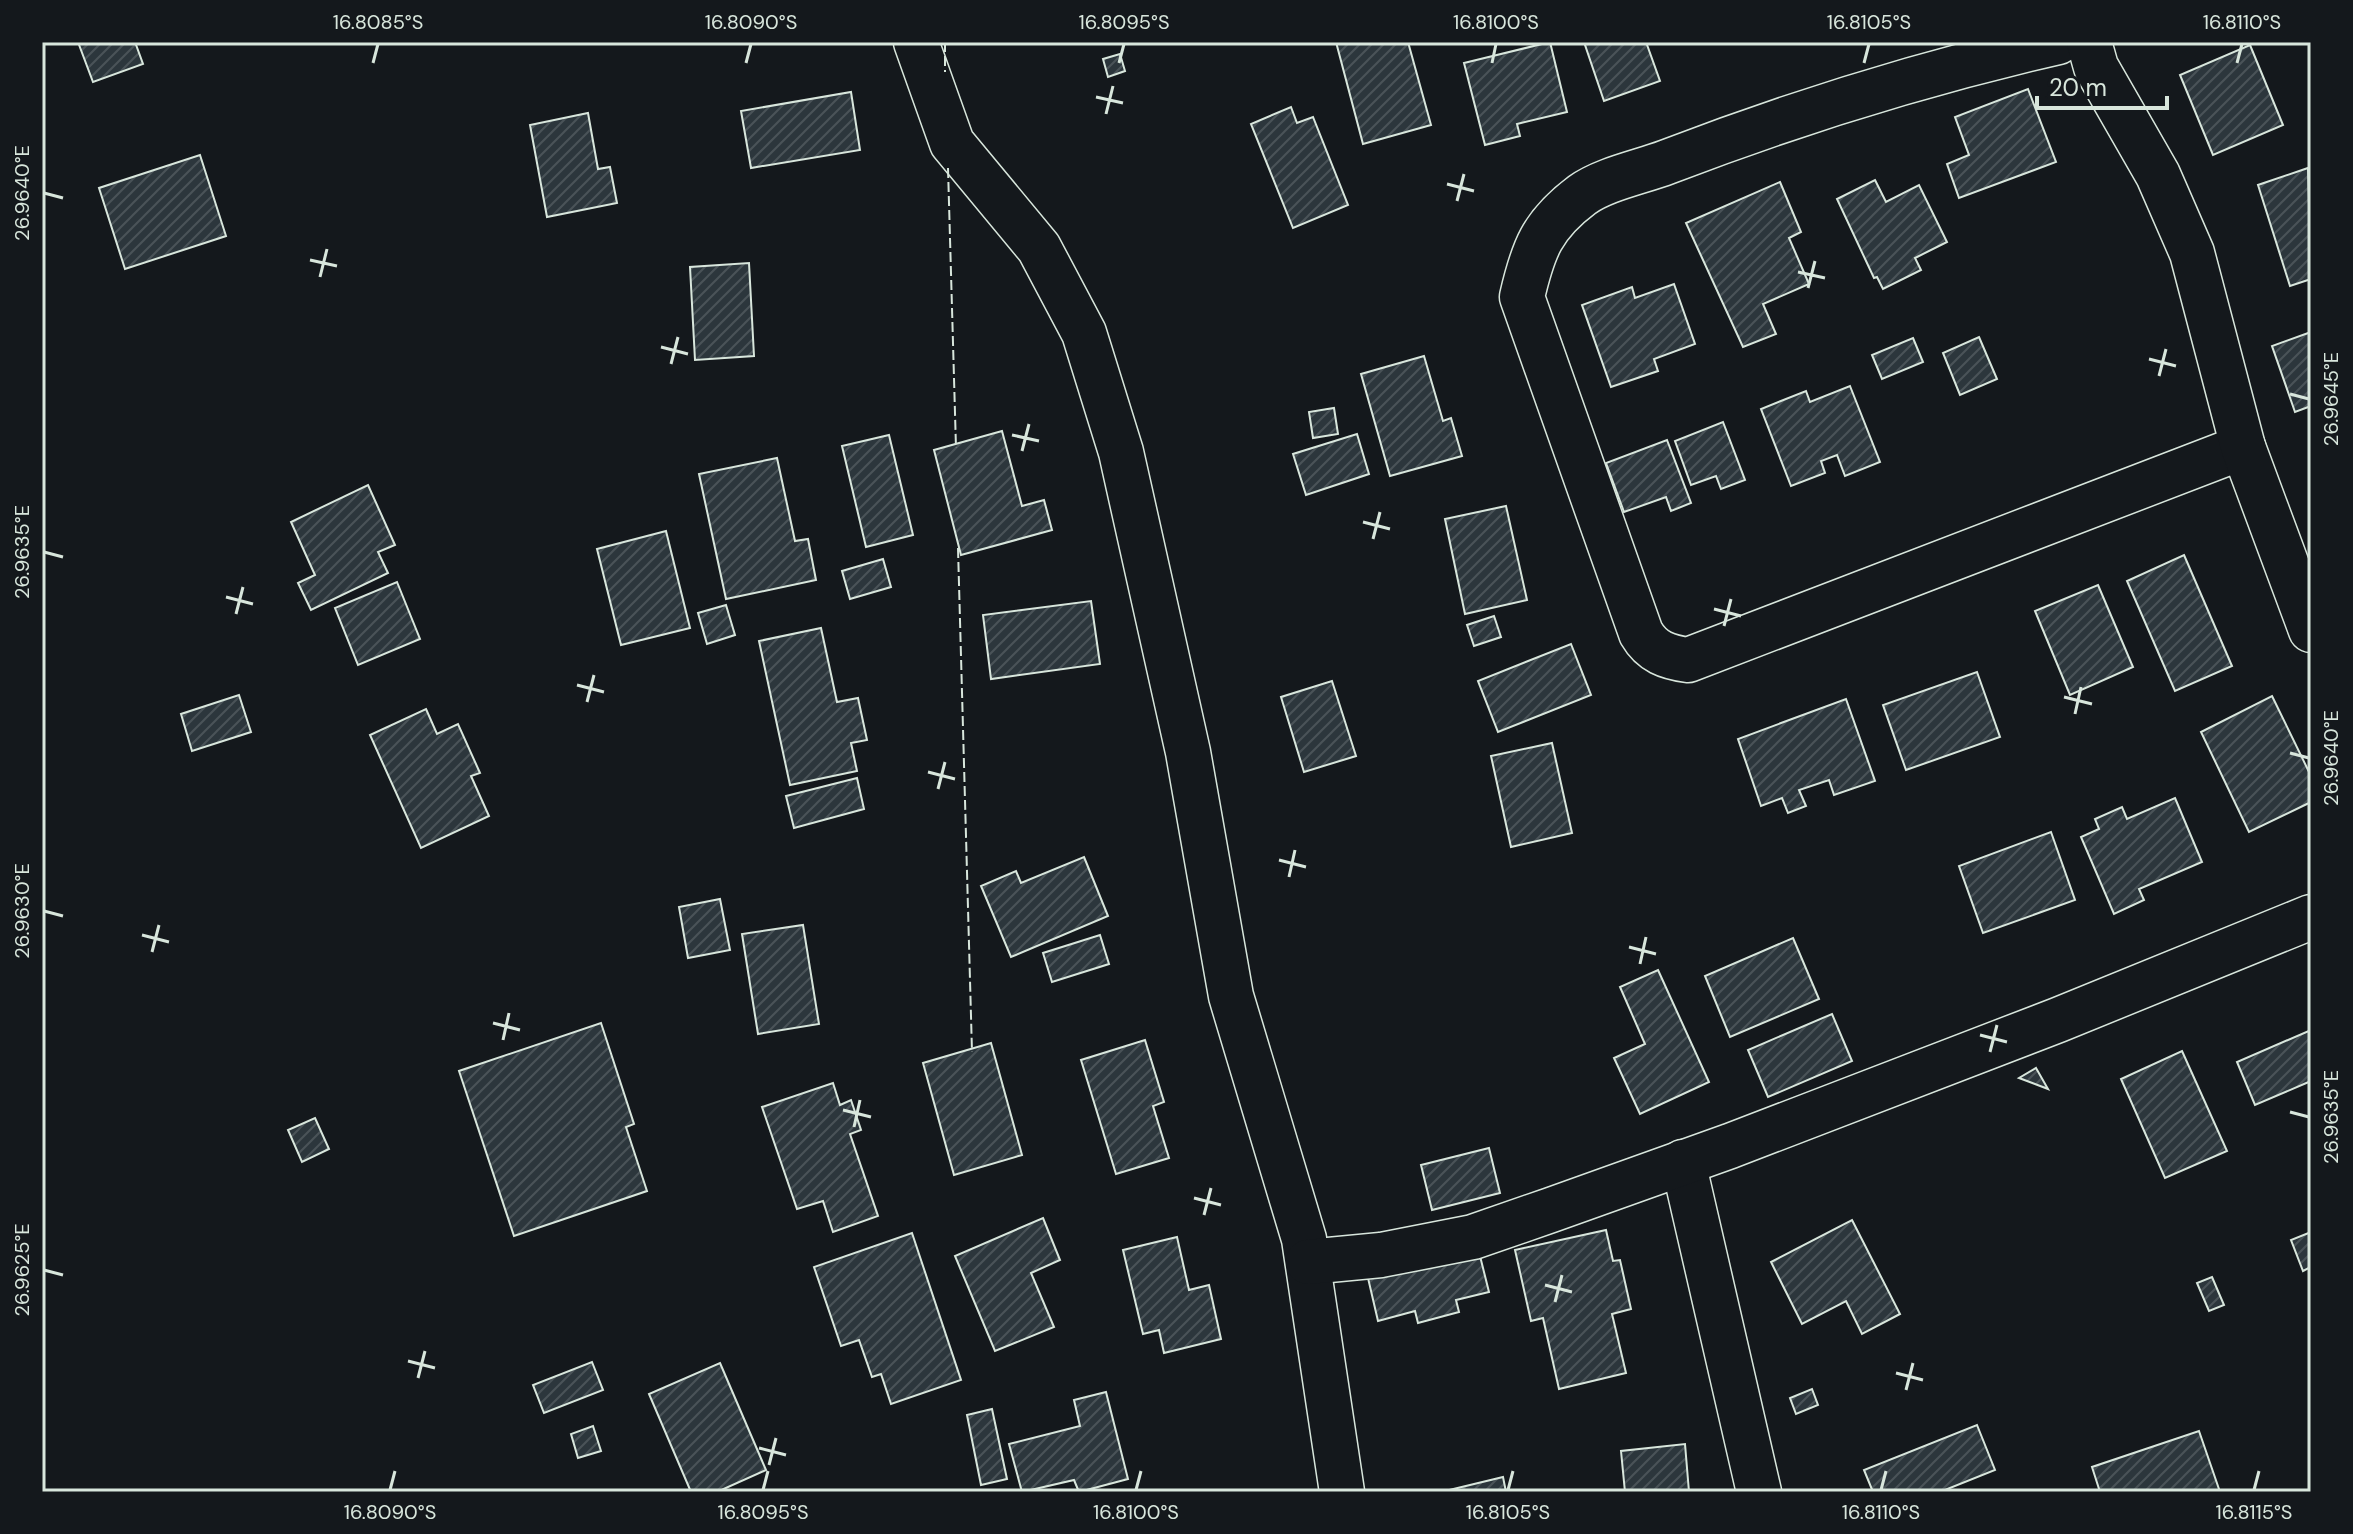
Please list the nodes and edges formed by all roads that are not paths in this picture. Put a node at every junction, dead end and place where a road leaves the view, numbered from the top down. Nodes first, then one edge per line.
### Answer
1 (916, 42) edge
2 (2058, 42) edge
3 (2089, 42) edge
4 (2243, 447) junction
5 (2311, 630) edge
6 (2311, 917) edge
7 (1683, 1162) junction
8 (1308, 1262) junction
9 (1336, 1490) edge
10 (1759, 1492) edge

1 - 8 street
2 - 4 street
3 - 4 street
4 - 5 street
6 - 7 street
7 - 8 street
7 - 10 street
8 - 9 street

